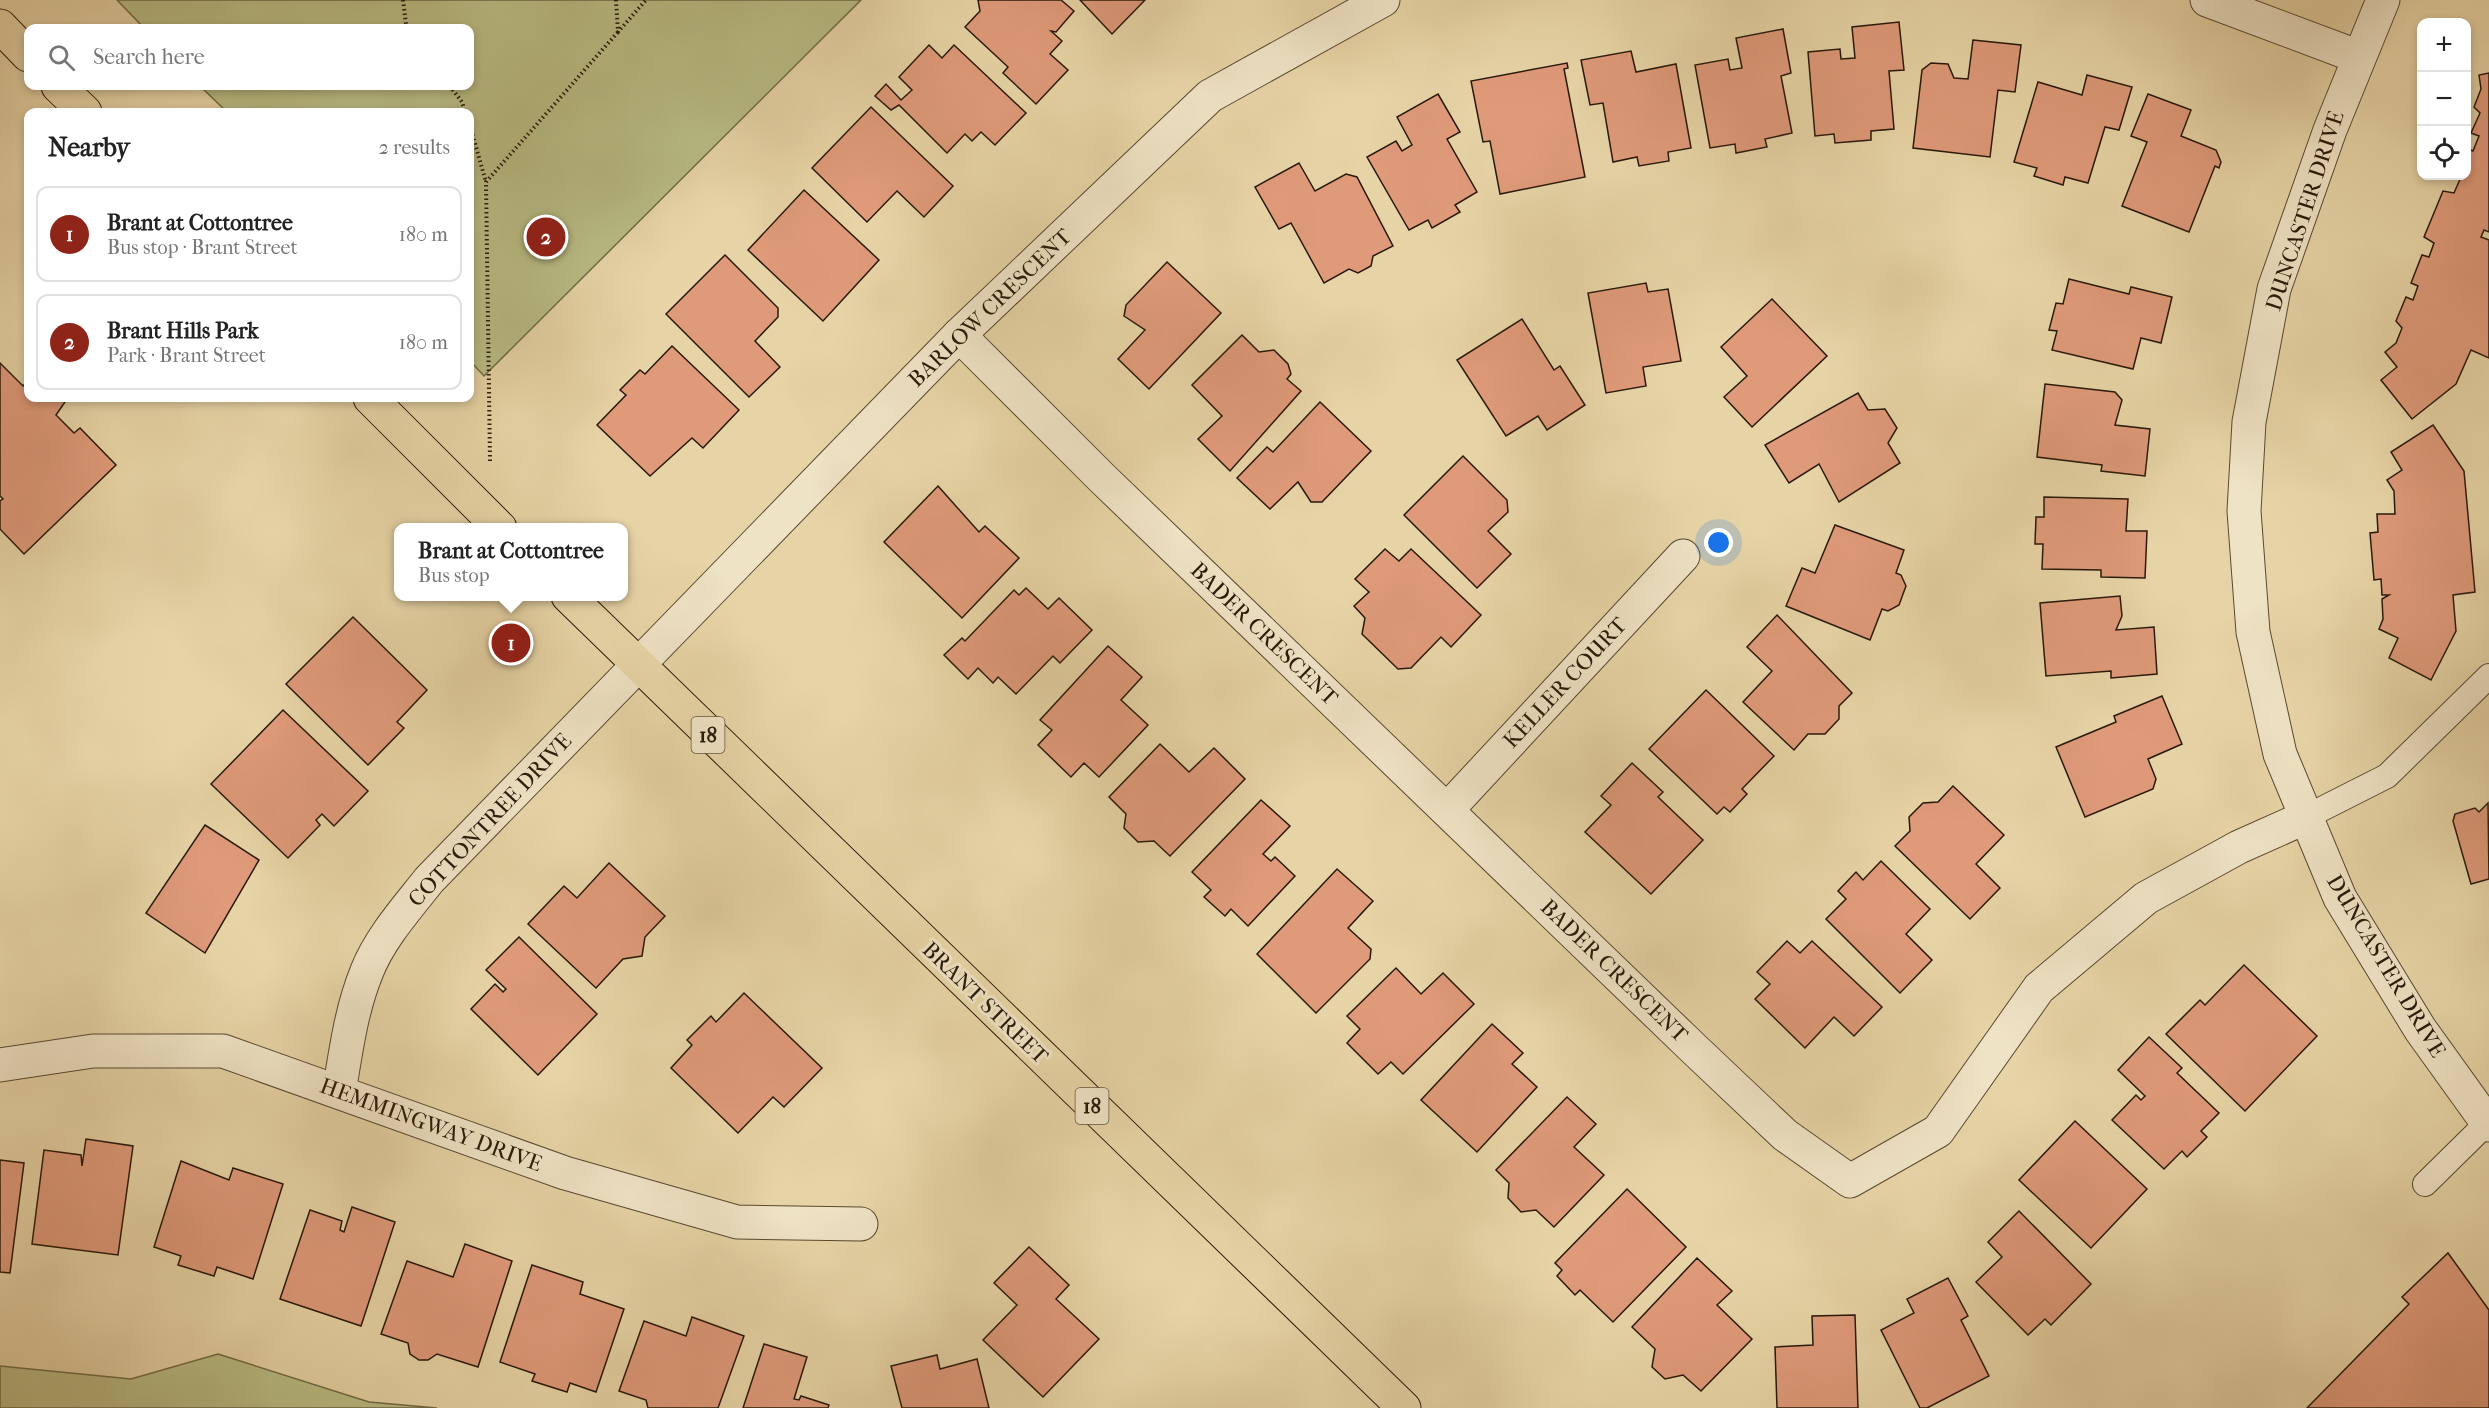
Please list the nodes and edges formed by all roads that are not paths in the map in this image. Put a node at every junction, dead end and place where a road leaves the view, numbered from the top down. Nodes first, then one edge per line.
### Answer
1 (1383, 0) edge
2 (2207, 0) edge
3 (2383, 0) edge
4 (0, 26) edge
5 (24, 51) edge
6 (2360, 57) junction
7 (62, 90) edge
8 (82, 108) edge
9 (959, 335) junction
10 (374, 402) edge
11 (496, 523) edge
12 (1683, 556) dead end
13 (572, 601) edge
14 (638, 667) junction
15 (2489, 676) edge
16 (1446, 810) junction
17 (2306, 817) junction
18 (0, 1065) edge
19 (339, 1092) junction
20 (2488, 1124) edge
21 (2425, 1184) dead end
22 (861, 1224) dead end
23 (1404, 1408) edge

1 - 9 street, BARLOW CRESCENT
2 - 6 street
3 - 6 street, DUNCASTER DRIVE
4 - 5 main road
6 - 17 street, DUNCASTER DRIVE
7 - 8 main road
9 - 14 street, BARLOW CRESCENT
9 - 16 street, BADER CRESCENT
10 - 11 main road
12 - 16 street, KELLER COURT
13 - 14 main road, BRANT STREET / 18
14 - 19 street, COTTONTREE DRIVE
14 - 23 main road, BRANT STREET / 18
15 - 17 lane
16 - 17 street, BADER CRESCENT
17 - 20 street, DUNCASTER DRIVE
18 - 19 street, HEMMINGWAY DRIVE
19 - 22 street, HEMMINGWAY DRIVE
20 - 21 lane

